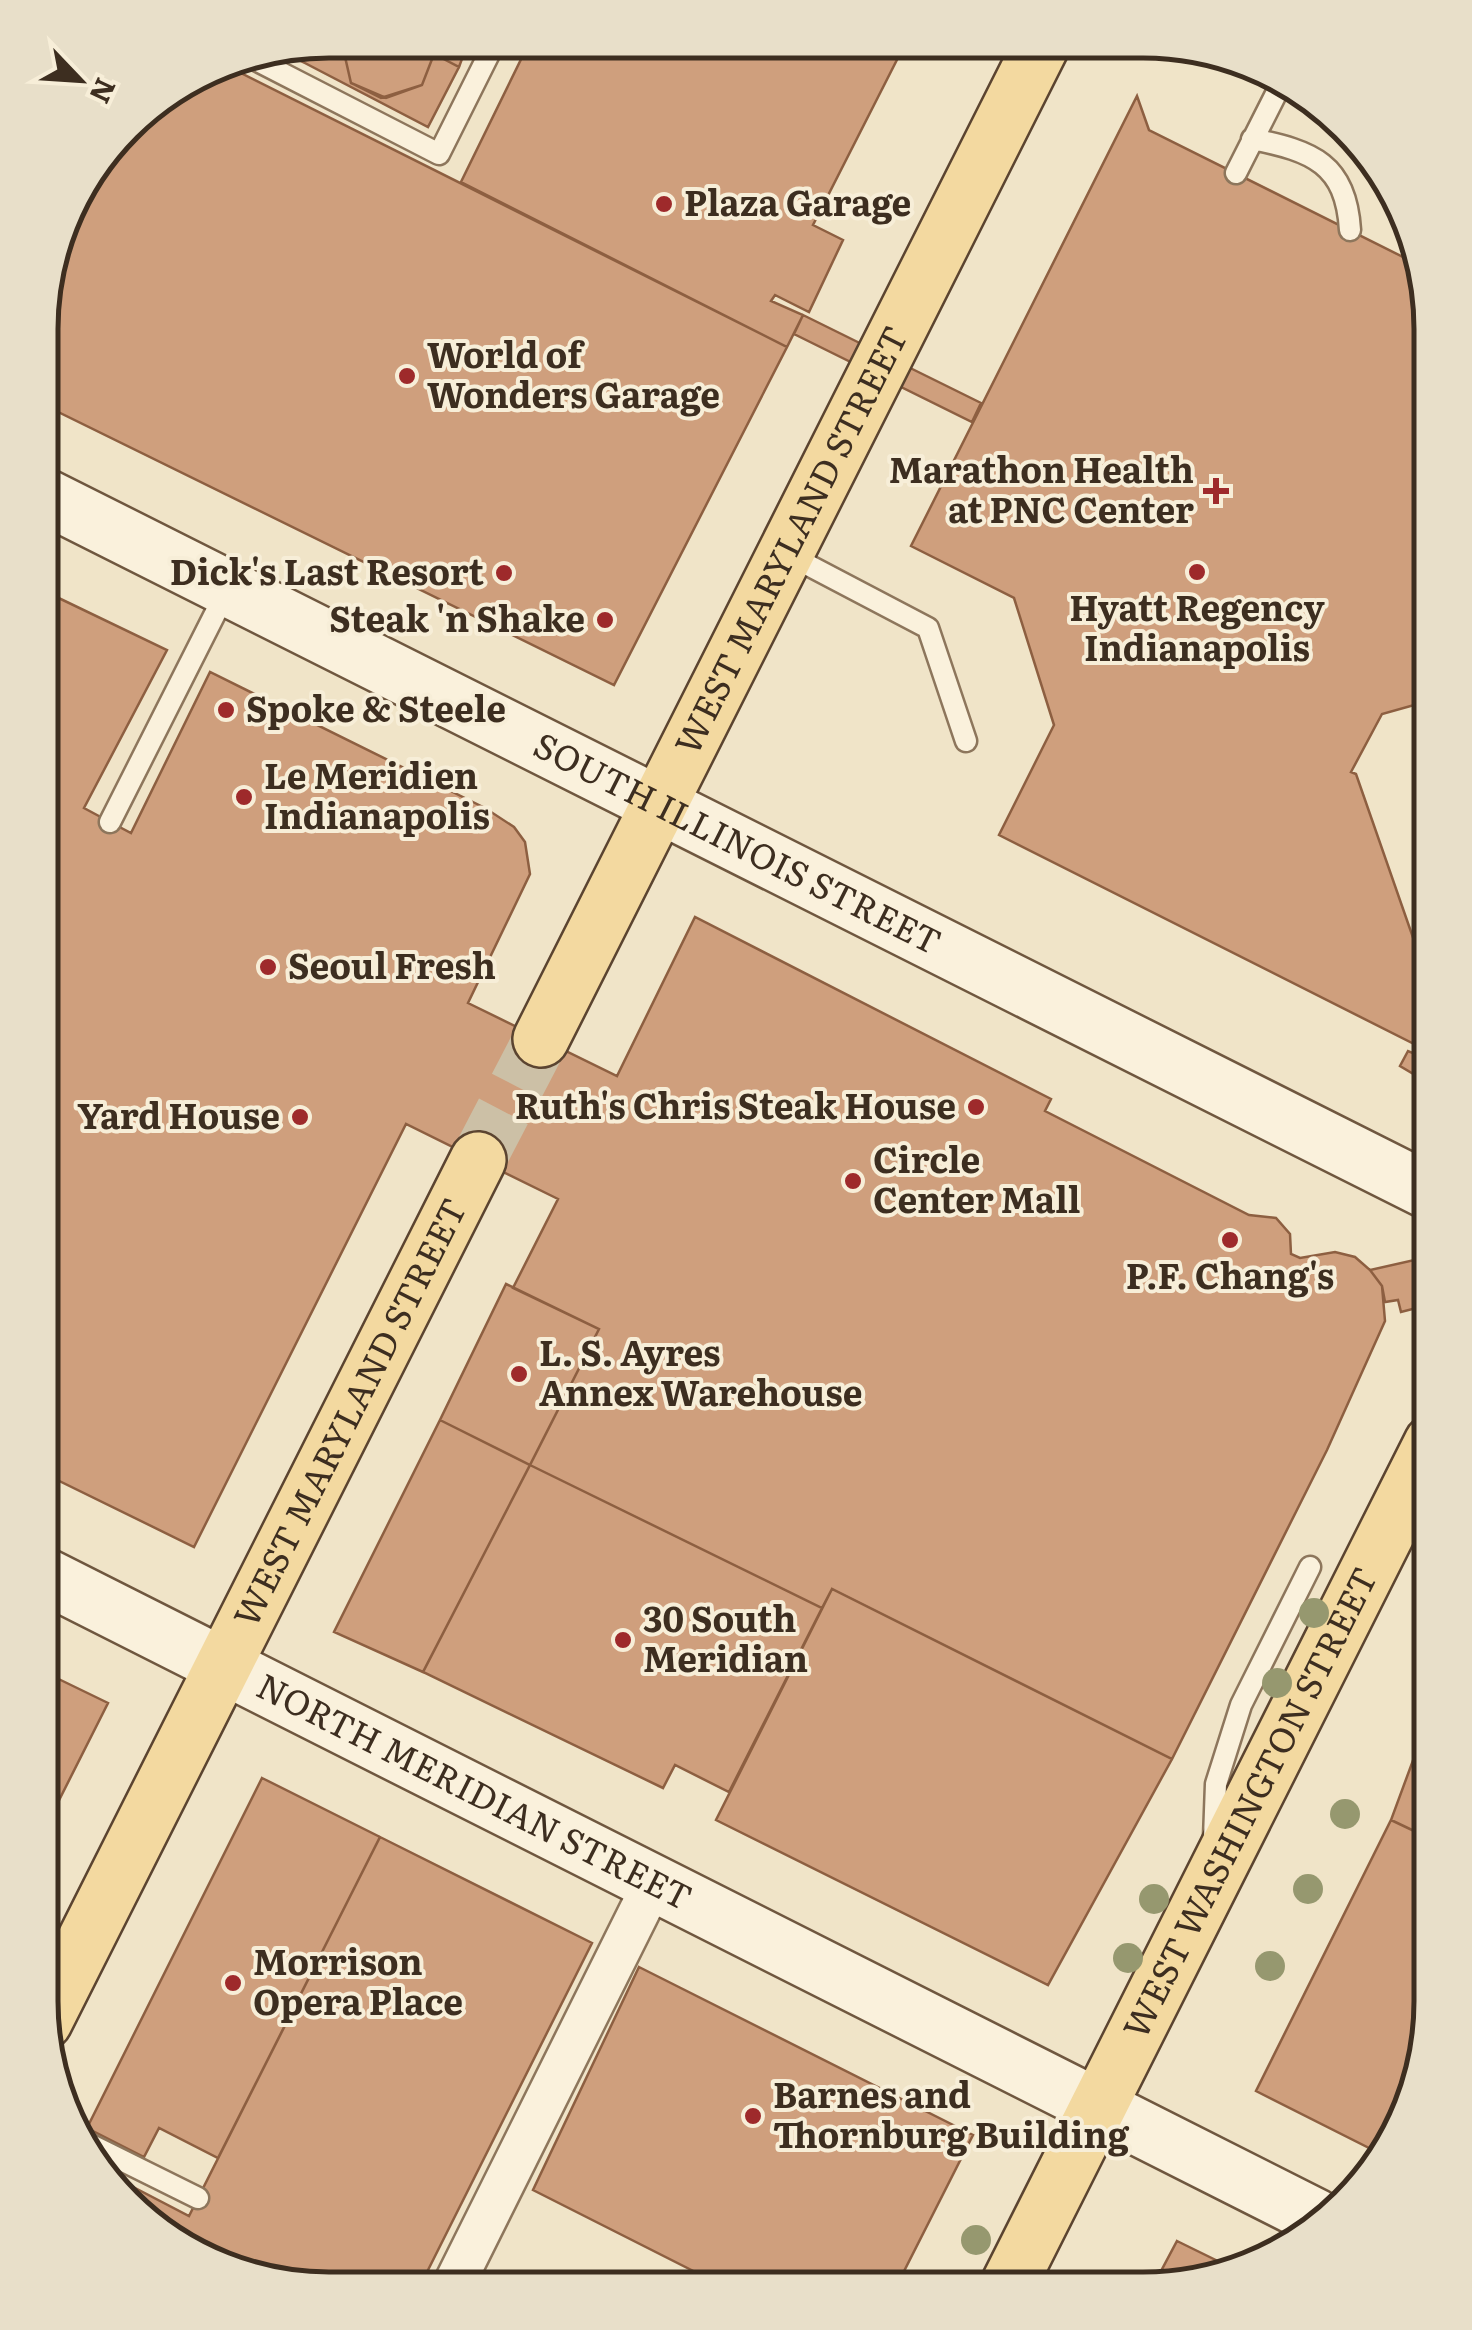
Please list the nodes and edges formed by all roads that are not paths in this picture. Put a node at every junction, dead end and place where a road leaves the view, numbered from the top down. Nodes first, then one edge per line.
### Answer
1 (487, 58) edge
2 (1035, 58) edge
3 (266, 65) edge
4 (1276, 93) edge
5 (1252, 139) junction
6 (1236, 174) dead end
7 (1350, 230) dead end
8 (58, 503) edge
9 (785, 553) junction
10 (228, 588) junction
11 (966, 741) dead end
12 (658, 804) junction
13 (110, 822) dead end
14 (541, 1039) tunnel mouth
15 (478, 1160) tunnel mouth
16 (1414, 1185) edge
17 (1414, 1479) edge
18 (1310, 1567) dead end
19 (58, 1583) edge
20 (224, 1666) junction
21 (1212, 1880) junction
22 (652, 1884) junction
23 (58, 1994) edge
24 (1097, 2108) junction
25 (104, 2151) edge
26 (198, 2198) dead end
27 (1310, 2214) edge
28 (460, 2272) edge
29 (1015, 2272) edge

1 - 3 lane
2 - 9 main road, WEST MARYLAND STREET
4 - 5 lane
5 - 6 lane
5 - 7 lane
8 - 10 main road, SOUTH ILLINOIS STREET
9 - 11 lane
9 - 12 main road, WEST MARYLAND STREET
10 - 12 main road, SOUTH ILLINOIS STREET
10 - 13 lane
12 - 14 main road, WEST MARYLAND STREET
12 - 16 main road, SOUTH ILLINOIS STREET
15 - 20 main road, WEST MARYLAND STREET
17 - 21 main road, WEST WASHINGTON STREET
18 - 21 lane
19 - 20 main road, NORTH MERIDIAN STREET
20 - 22 main road, NORTH MERIDIAN STREET
20 - 23 main road, WEST MARYLAND STREET
21 - 24 main road, WEST WASHINGTON STREET
22 - 24 main road, NORTH MERIDIAN STREET
22 - 28 street
24 - 27 main road
24 - 29 main road, WEST WASHINGTON STREET
25 - 26 lane

